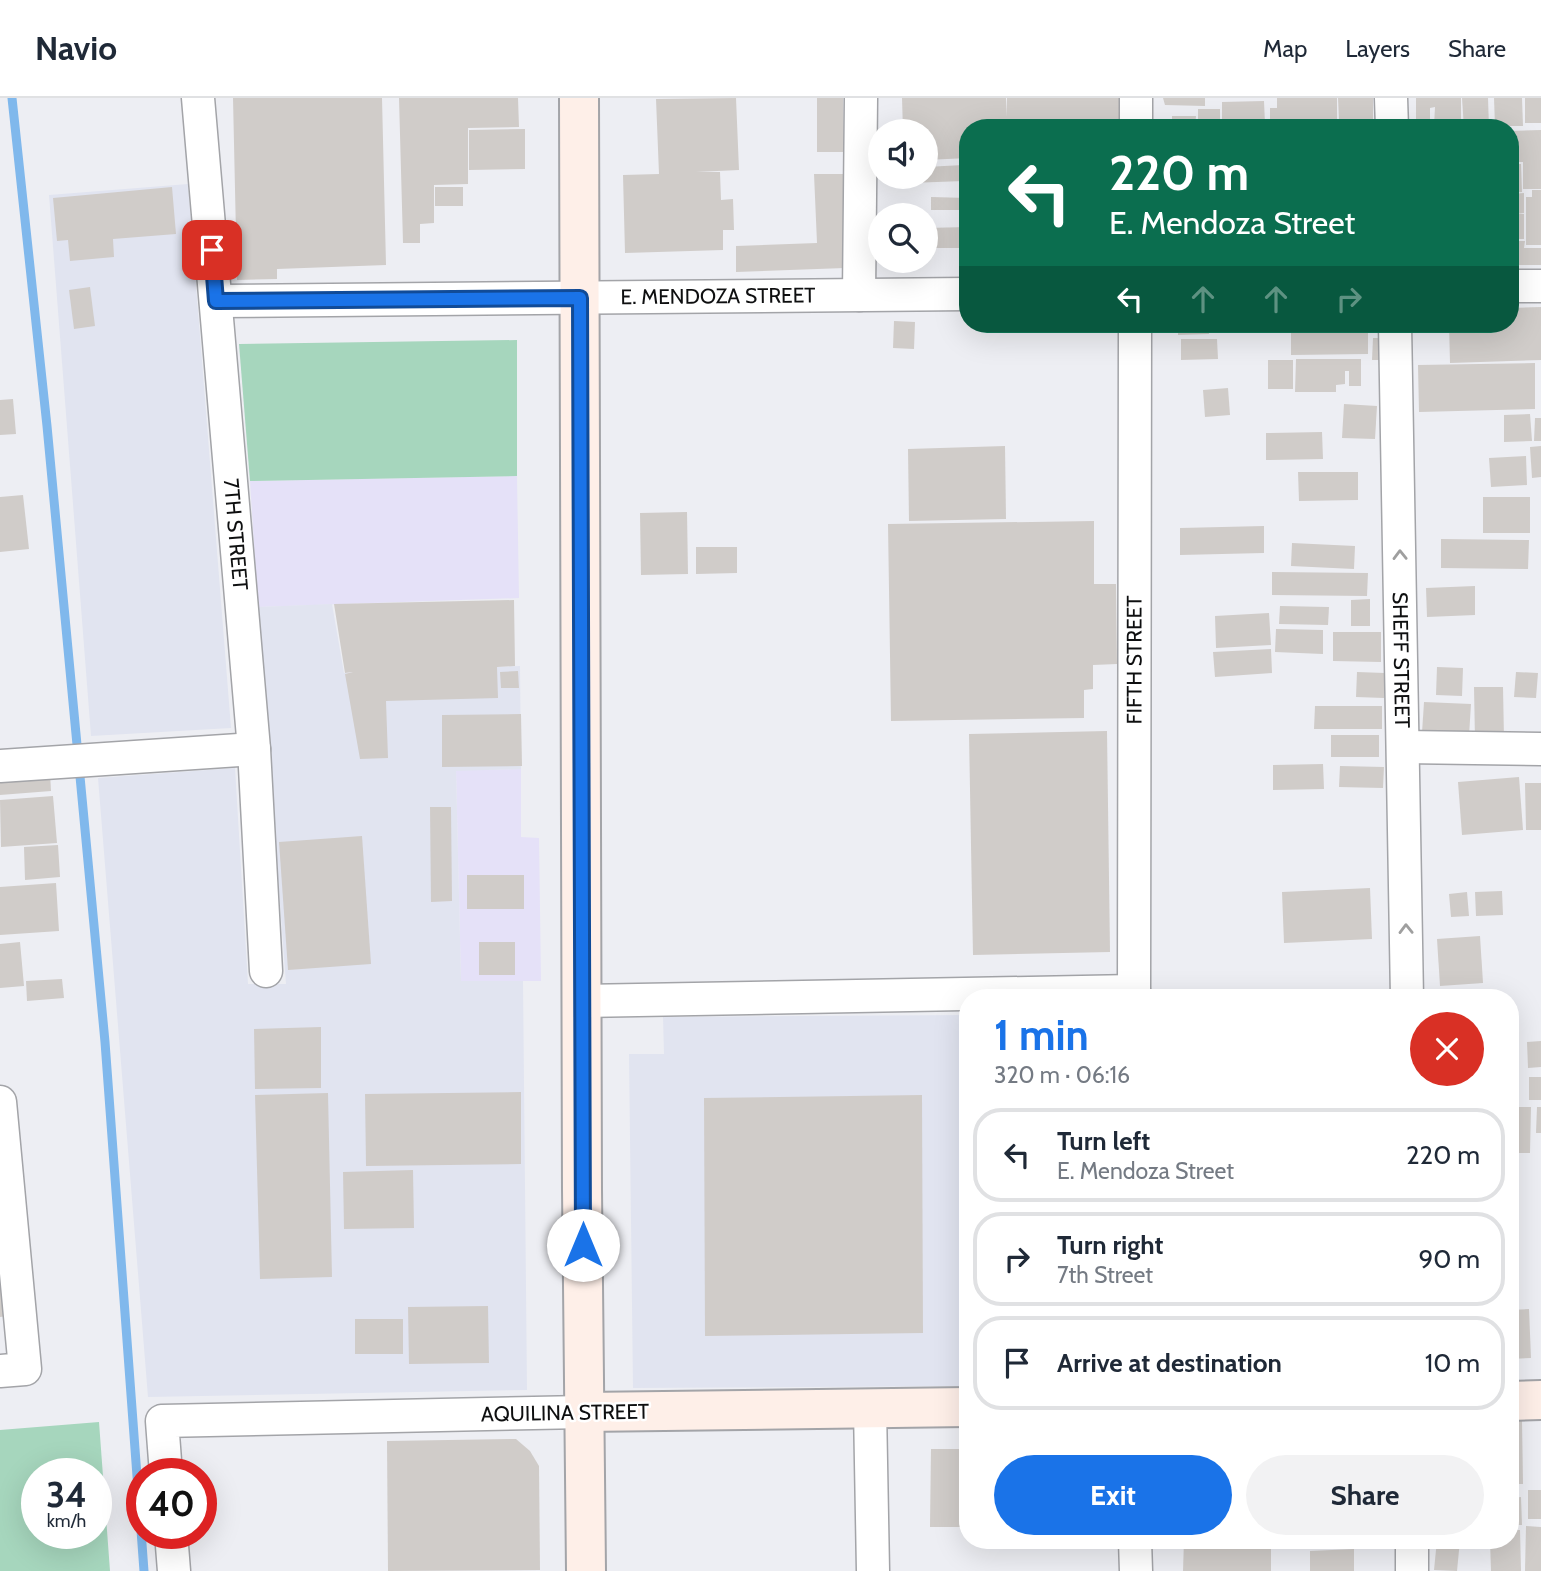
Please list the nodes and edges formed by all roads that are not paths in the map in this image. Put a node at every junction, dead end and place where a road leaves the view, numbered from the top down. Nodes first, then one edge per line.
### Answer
1 (198, 98) edge
2 (579, 98) edge
3 (861, 98) edge
4 (1136, 98) edge
5 (1391, 98) edge
6 (1136, 119) edge
7 (1392, 119) edge
8 (1519, 286) edge
9 (1541, 286) edge
10 (959, 294) edge
11 (859, 295) junction
12 (580, 298) junction
13 (216, 301) junction
14 (1135, 333) edge
15 (1395, 333) edge
16 (1404, 747) junction
17 (254, 749) junction
18 (1541, 749) edge
19 (0, 766) edge
20 (266, 971) dead end
21 (1134, 989) edge
22 (1407, 989) edge
23 (959, 996) edge
24 (582, 1001) junction
25 (0, 1102) edge
26 (6, 1220) edge
27 (13, 1370) edge
28 (1541, 1400) edge
29 (1519, 1401) edge
30 (959, 1407) edge
31 (870, 1408) junction
32 (584, 1412) junction
33 (165, 1458) edge
34 (172, 1549) edge
35 (1135, 1549) edge
36 (1412, 1549) edge
37 (174, 1571) edge
38 (586, 1571) edge
39 (873, 1571) edge
40 (1136, 1571) edge
41 (1412, 1571) edge

1 - 13 street, 7TH STREET
2 - 12 street
3 - 11 street
4 - 6 street
5 - 7 street
8 - 9 street
10 - 11 street, E. MENDOZA STREET
11 - 12 street, E. MENDOZA STREET
12 - 13 street, E. MENDOZA STREET
12 - 24 street
13 - 17 street, 7TH STREET
14 - 21 street, FIFTH STREET
16 -> 15 street, SHEFF STREET
16 - 18 street
22 -> 16 street, SHEFF STREET
17 - 19 street
17 - 20 street, 7TH STREET
23 - 24 street
24 - 32 street
25 - 26 street
26 - 27 street
28 - 29 street
30 - 31 street, AQUILINA STREET
31 - 32 street, AQUILINA STREET
31 - 39 street
32 - 33 street, AQUILINA STREET
32 - 38 street
34 - 37 street
35 - 40 street
36 - 41 street

